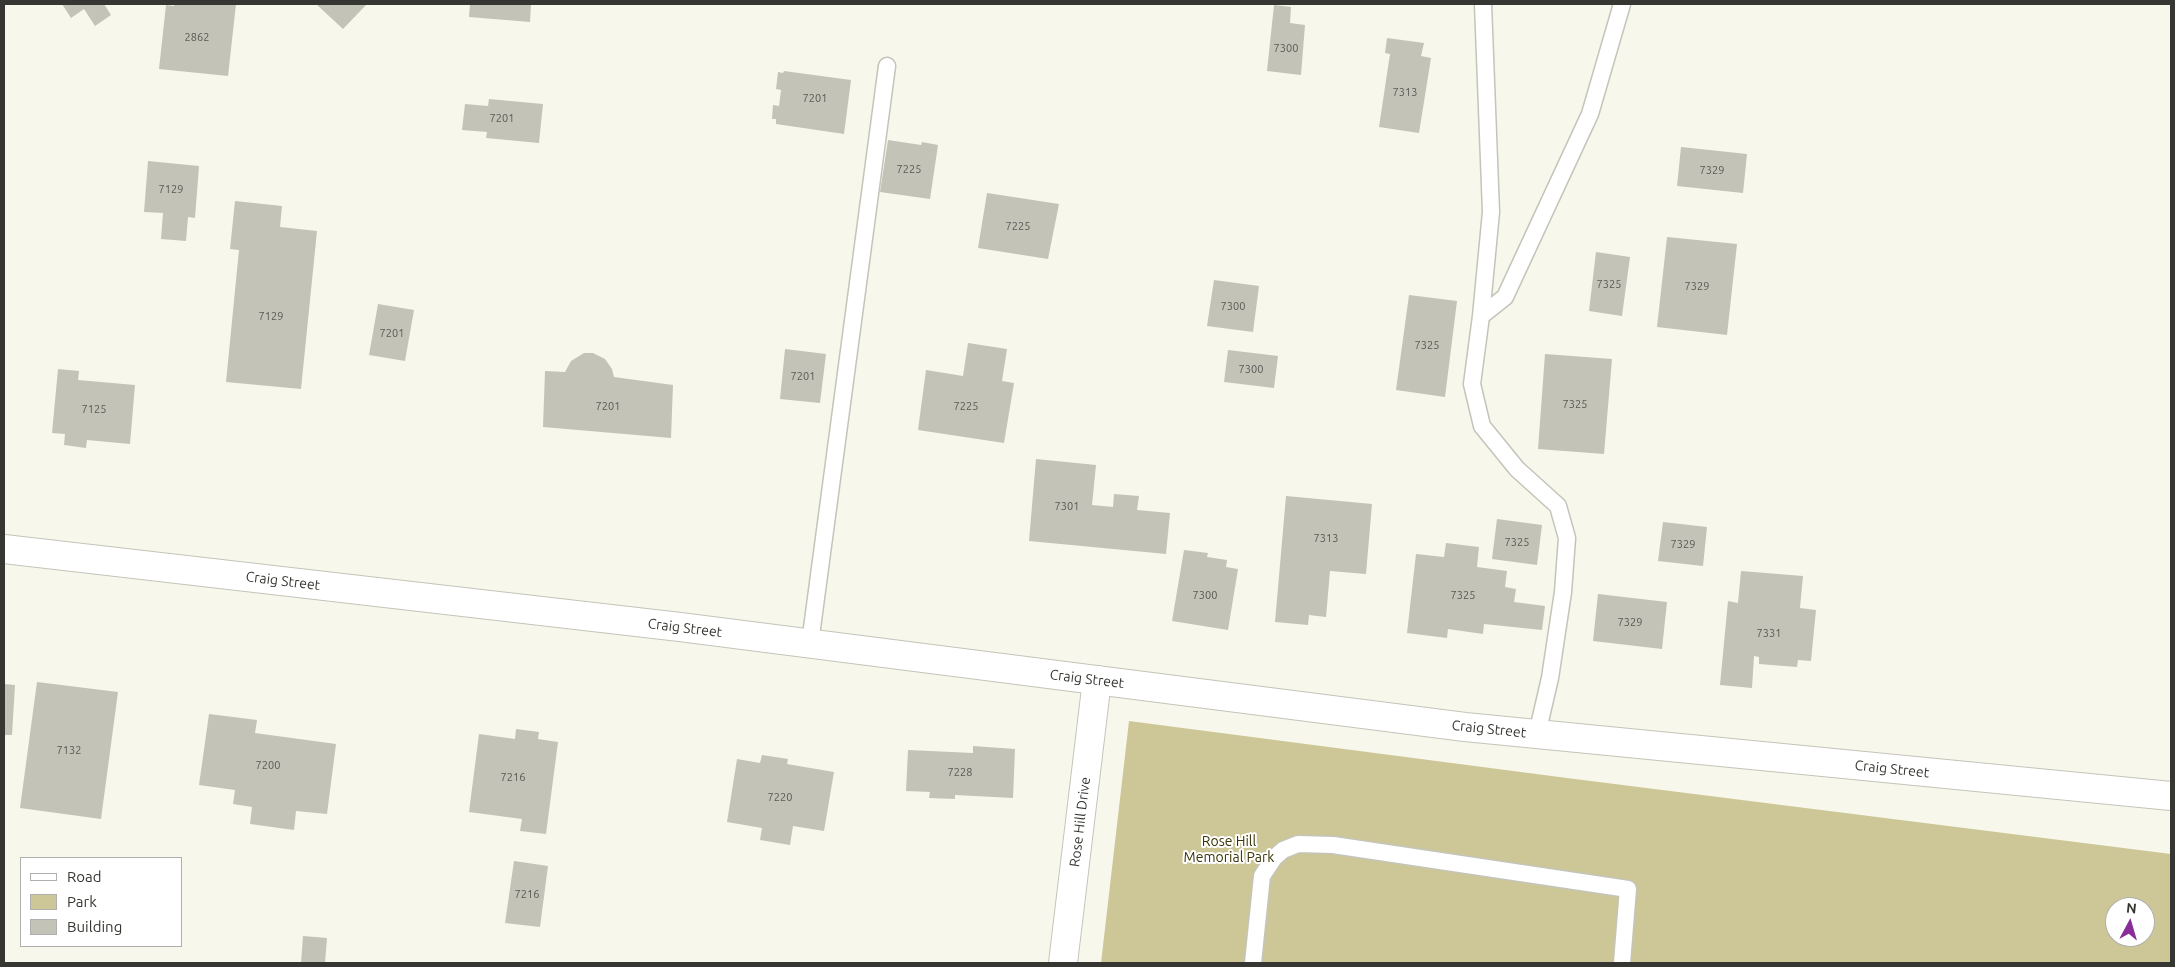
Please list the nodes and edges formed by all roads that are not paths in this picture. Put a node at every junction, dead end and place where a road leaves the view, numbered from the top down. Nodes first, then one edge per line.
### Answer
1 (1482, 4) edge
2 (1622, 4) edge
3 (888, 66) dead end
4 (1481, 316) junction
5 (4, 549) edge
6 (810, 643) junction
7 (1097, 680) junction
8 (1537, 734) junction
9 (2171, 796) edge
10 (1063, 963) edge
11 (1253, 963) edge
12 (1622, 963) edge

1 - 4 lane
2 - 4 lane
3 - 6 lane
4 - 8 lane
5 - 6 street, Craig Street
6 - 7 street, Craig Street
7 - 8 street, Craig Street
7 - 10 street, Rose Hill Drive
8 - 9 street, Craig Street
11 - 12 lane

